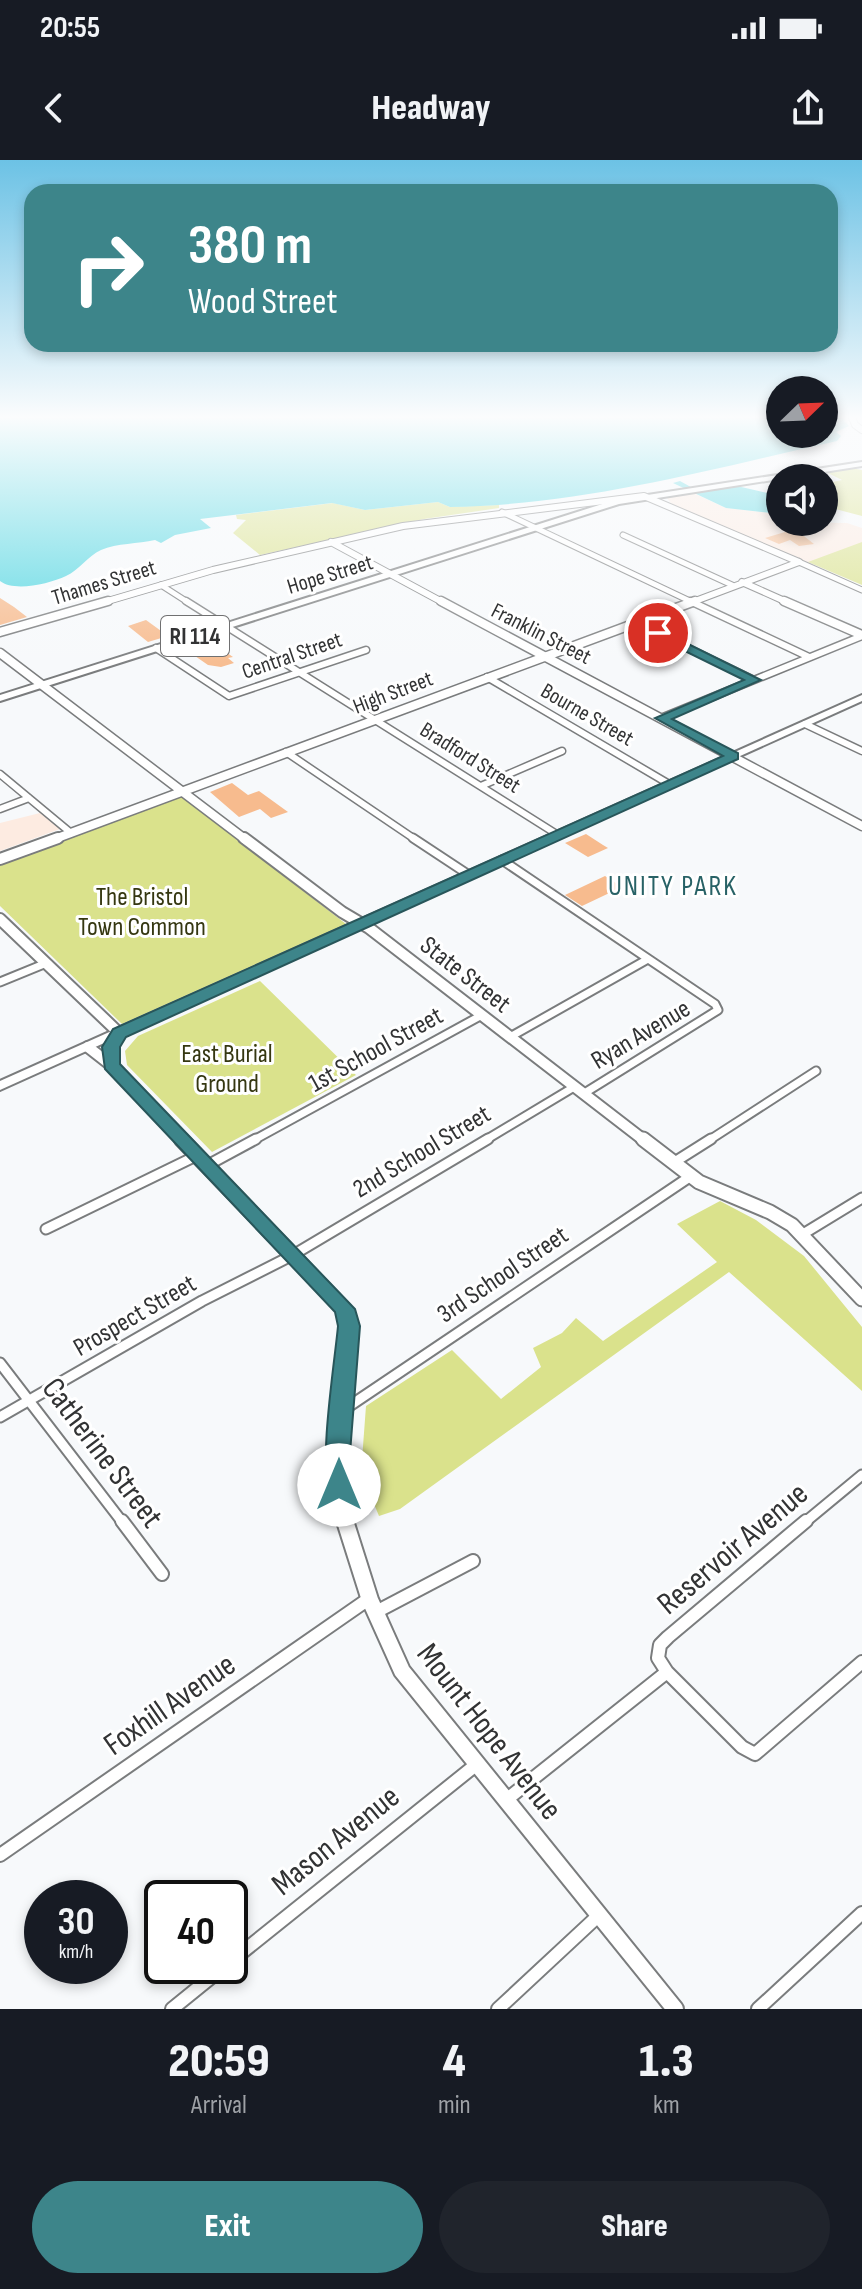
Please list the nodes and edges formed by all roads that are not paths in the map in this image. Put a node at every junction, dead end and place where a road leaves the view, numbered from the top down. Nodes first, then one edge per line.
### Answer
1 (600, 501) edge
2 (622, 501) edge
3 (656, 501) edge
4 (594, 502) junction
5 (607, 505) junction
6 (501, 512) junction
7 (536, 528) junction
8 (623, 535) dead end
9 (331, 542) junction
10 (799, 562) junction
11 (390, 575) junction
12 (742, 582) junction
13 (161, 585) junction
14 (732, 585) junction
15 (862, 590) edge
16 (688, 601) junction
17 (634, 622) junction
18 (225, 626) junction
19 (0, 632) edge
20 (862, 636) edge
21 (156, 648) junction
22 (366, 650) dead end
23 (0, 653) edge
24 (544, 656) junction
25 (809, 657) junction
26 (298, 672) junction
27 (487, 677) junction
28 (754, 680) junction
29 (41, 685) junction
30 (0, 698) edge
31 (861, 699) edge
32 (661, 718) junction
33 (374, 719) junction
34 (805, 724) junction
35 (562, 751) dead end
36 (862, 751) edge
37 (286, 752) junction
38 (733, 756) junction
39 (0, 774) edge
40 (669, 784) junction
41 (481, 786) junction
42 (184, 791) junction
43 (29, 798) junction
44 (0, 809) edge
45 (862, 826) edge
46 (71, 833) junction
47 (558, 835) junction
48 (0, 859) edge
49 (502, 860) junction
50 (469, 875) junction
51 (0, 919) edge
52 (362, 924) junction
53 (648, 959) junction
54 (44, 964) junction
55 (0, 982) edge
56 (482, 1015) junction
57 (119, 1033) junction
58 (510, 1037) junction
59 (88, 1047) junction
60 (111, 1065) junction
61 (816, 1071) dead end
62 (0, 1086) edge
63 (579, 1090) junction
64 (201, 1161) junction
65 (673, 1163) junction
66 (691, 1176) junction
67 (862, 1198) edge
68 (46, 1229) dead end
69 (803, 1234) junction
70 (293, 1255) junction
71 (862, 1299) edge
72 (0, 1363) edge
73 (31, 1402) junction
74 (341, 1412) junction
75 (0, 1417) edge
76 (862, 1475) edge
77 (473, 1561) dead end
78 (162, 1574) dead end
79 (373, 1605) junction
80 (862, 1662) edge
81 (667, 1672) junction
82 (477, 1764) junction
83 (506, 1800) junction
84 (0, 1855) edge
85 (862, 1913) edge
86 (598, 1916) junction
87 (248, 1948) edge
88 (203, 1984) edge
89 (172, 2009) edge
90 (498, 2009) edge
91 (675, 2009) edge
92 (758, 2009) edge

1 - 4 street, Thames Street
2 - 5 main road, Hope Street / RI 114
3 - 10 street
4 - 5 street
4 - 6 street, Thames Street
5 - 7 main road, Hope Street / RI 114
6 - 7 street
6 - 9 street, Thames Street
7 - 11 main road, Hope Street / RI 114
7 - 16 street
8 - 14 street
9 - 11 street, Franklin Street
9 - 13 street, Thames Street
10 - 12 street, High Street
10 - 15 street
11 - 18 main road, Hope Street / RI 114
11 - 24 street, Franklin Street
12 - 14 street, High Street
12 - 20 street
13 - 18 street, Bradford Street
13 - 19 street, Thames Street
14 - 16 street, High Street
16 - 17 street, High Street
16 - 25 street
17 - 24 street, High Street
17 - 28 street
18 - 21 main road, Hope Street / RI 114
18 - 26 street, Bradford Street
20 - 25 street
21 - 26 street, Central Street
21 - 29 main road, Hope Street / RI 114
22 - 26 street, Central Street
23 - 29 street, State Street
24 - 27 street, High Street
24 - 32 street, Franklin Street
25 - 28 street
26 - 33 street, Bradford Street
27 - 33 street, High Street
27 - 40 street, Bourne Street
28 - 32 street
29 - 30 main road, Hope Street / RI 114
29 - 42 street, State Street
31 - 34 main road
32 - 38 street, Franklin Street
33 - 37 street, High Street
33 - 41 street, Bradford Street
34 - 36 street
34 - 38 main road
35 - 41 street
37 - 42 street, High Street
37 - 50 street
38 - 40 main road
38 - 45 street, Franklin Street
39 - 43 street
40 - 47 main road
41 - 47 street, Bradford Street
42 - 46 street, High Street
42 - 52 street, State Street
43 - 44 street
43 - 46 street
46 - 48 street, High Street
47 - 49 main road
49 - 50 main road
49 - 53 street
50 - 52 main road
51 - 54 street
52 - 56 street, State Street
52 - 57 main road
53 - 58 street
53 - 63 street, Ryan Avenue
54 - 55 street
54 - 57 street
56 - 58 street, State Street
56 - 64 street, 1st School Street
57 - 59 main road
57 - 60 street
58 - 63 street, State Street
59 - 60 street, Mount Hope Avenue
59 - 62 main road
60 - 64 street, Mount Hope Avenue
61 - 65 street
63 - 65 street, State Street
63 - 70 street, 2nd School Street
64 - 68 street, 1st School Street
64 - 70 street, Mount Hope Avenue
65 - 66 street, State Street
66 - 69 street, State Street
66 - 74 street, 3rd School Street
67 - 69 street
69 - 71 street, State Street
70 - 73 street, Prospect Street
70 - 74 street, Mount Hope Avenue
72 - 73 street, Catherine Street
73 - 75 street, Prospect Street
73 - 78 street, Catherine Street
74 - 79 street, Mount Hope Avenue
76 - 81 street, Reservoir Avenue
77 - 79 street, Foxhill Avenue
79 - 82 street, Mount Hope Avenue
79 - 84 street, Foxhill Avenue
80 - 81 street
81 - 83 street
82 - 83 street, Mount Hope Avenue
82 - 87 street, Mason Avenue
83 - 86 street, Mount Hope Avenue
85 - 92 street
86 - 90 street
86 - 91 street, Mount Hope Avenue
88 - 89 street, Mason Avenue

